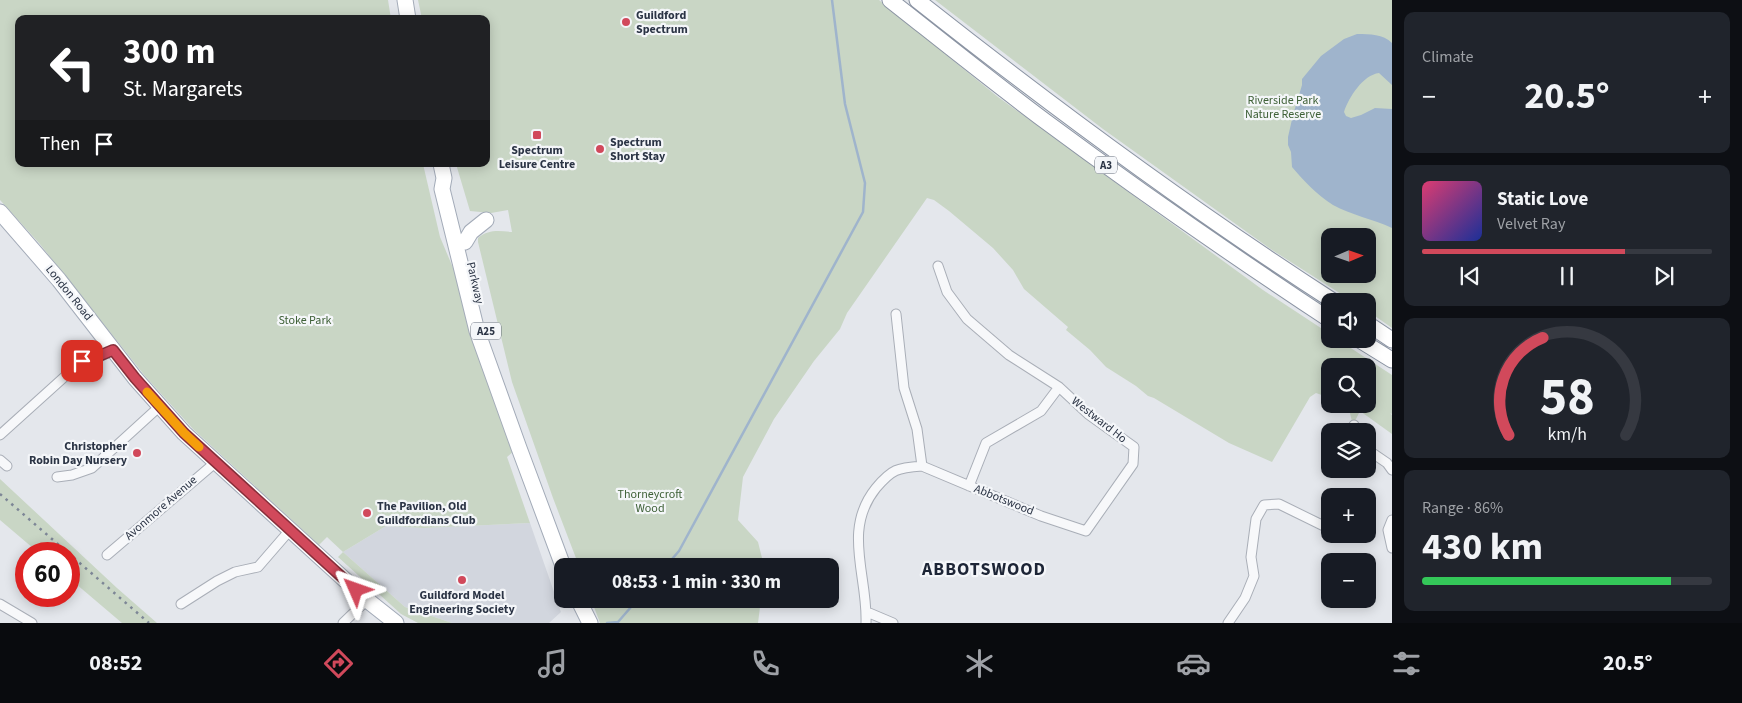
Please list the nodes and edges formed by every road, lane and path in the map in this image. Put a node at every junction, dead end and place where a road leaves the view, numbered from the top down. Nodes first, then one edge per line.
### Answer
1 (404, 0) edge
2 (890, 0) edge
3 (917, 0) edge
4 (407, 15) edge
5 (442, 171) edge
6 (0, 212) edge
7 (486, 220) dead end
8 (465, 242) junction
9 (938, 266) dead end
10 (1321, 293) edge
11 (896, 314) dead end
12 (1321, 314) edge
13 (1376, 329) edge
14 (1392, 340) edge
15 (1373, 348) edge
16 (113, 350) junction
17 (1392, 360) edge
18 (1059, 387) junction
19 (160, 406) junction
20 (509, 419) junction
21 (0, 435) edge
22 (1376, 456) edge
23 (216, 462) junction
24 (922, 466) junction
25 (1392, 470) edge
26 (57, 477) dead end
27 (968, 486) junction
28 (1392, 520) edge
29 (1321, 525) edge
30 (290, 530) junction
31 (1086, 531) joint
32 (1392, 548) edge
33 (107, 555) dead end
34 (560, 558) edge
35 (367, 600) junction
36 (0, 604) edge
37 (181, 604) dead end
38 (578, 608) edge
39 (580, 608) edge
40 (581, 608) edge
41 (867, 612) junction
42 (32, 623) edge
43 (342, 623) edge
44 (396, 623) edge
45 (581, 623) edge
46 (586, 623) edge
47 (590, 623) edge
48 (866, 623) edge
49 (893, 623) edge
50 (1228, 623) edge

1 - 4 main road
2 - 12 main road, A3
3 - 10 main road, A3
5 - 8 main road, Parkway / A25
5 - 20 main road, Parkway / A25
6 - 16 main road, London Road
7 - 8 main road
8 - 20 main road, Parkway / A25
9 - 18 street, Westward Ho
11 - 24 street
13 - 14 main road
15 - 17 main road
16 - 19 main road, London Road
16 - 21 street
18 - 27 street
18 - 31 street, Westward Ho
19 - 23 main road, London Road
19 - 26 street
20 - 34 main road, Parkway / A25
22 - 25 street
23 - 30 main road, London Road
23 - 33 street, Avonmore Avenue
24 - 27 street, Abbotswood
24 - 41 street
27 - 31 street, Abbotswood
28 - 32 street
29 - 50 street
30 - 35 main road, London Road
30 - 37 street
35 - 43 street
35 - 44 main road, London Road
36 - 42 street
38 - 45 main road
39 - 46 main road
40 - 47 main road
41 - 48 street
41 - 49 street

